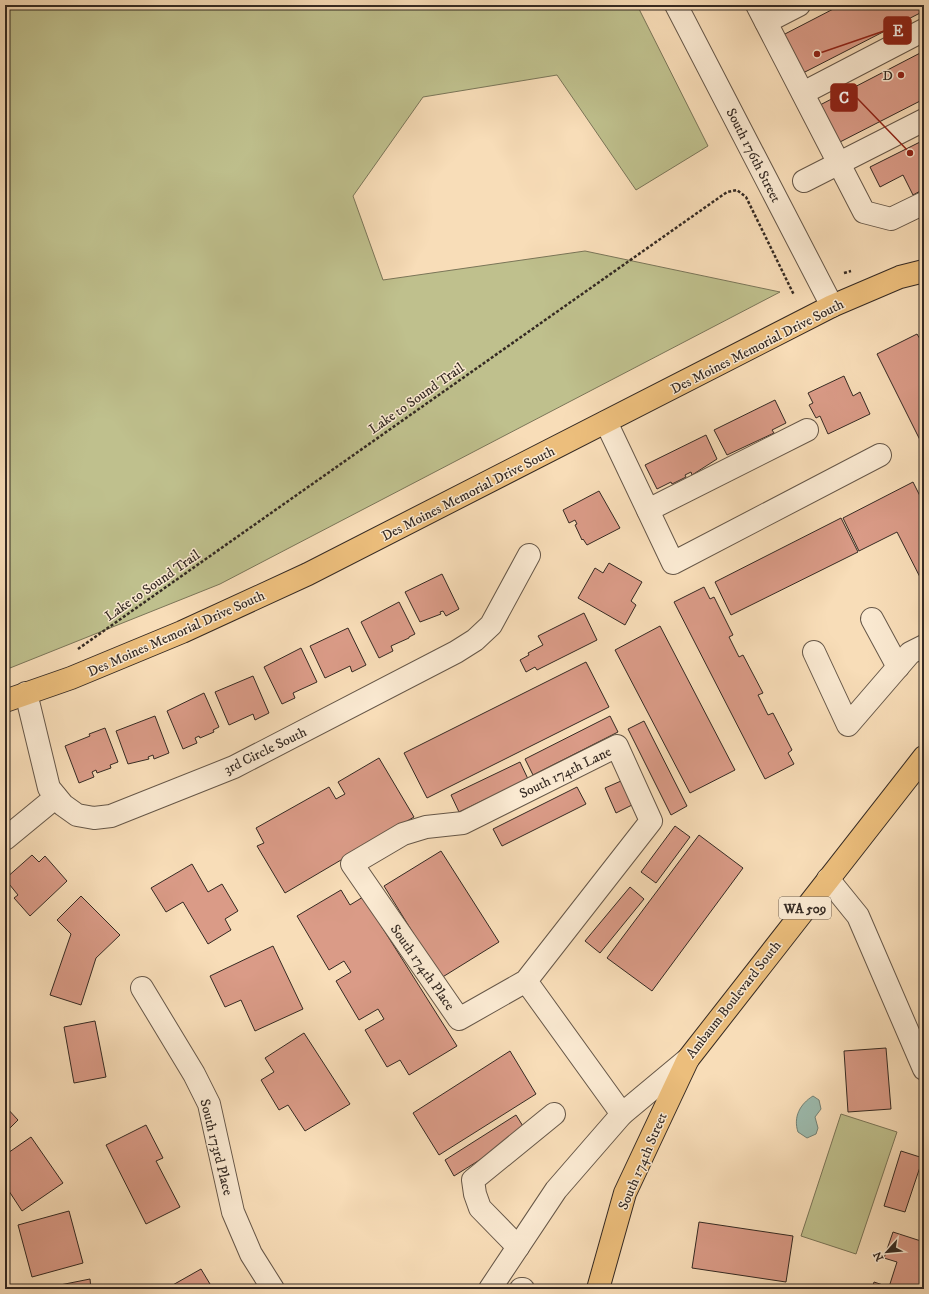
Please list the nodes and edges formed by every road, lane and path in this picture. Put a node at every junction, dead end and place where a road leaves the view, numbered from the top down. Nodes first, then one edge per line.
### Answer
1 (676, 5) edge
2 (799, 5) edge
3 (762, 13) edge
4 (924, 30) edge
5 (802, 93) junction
6 (924, 120) edge
7 (839, 163) junction
8 (804, 181) dead end
9 (924, 203) edge
10 (924, 271) edge
11 (794, 295) dead end
12 (832, 306) junction
13 (606, 422) junction
14 (807, 430) dead end
15 (880, 455) dead end
16 (648, 510) junction
17 (529, 555) dead end
18 (872, 619) dead end
19 (924, 646) edge
20 (76, 650) dead end
21 (814, 652) dead end
22 (898, 668) junction
23 (26, 693) junction
24 (5, 701) edge
25 (924, 757) edge
26 (56, 797) junction
27 (426, 827) joint
28 (5, 839) edge
29 (828, 879) junction
30 (526, 981) junction
31 (142, 988) dead end
32 (688, 1059) junction
33 (924, 1069) edge
34 (554, 1114) dead end
35 (622, 1114) junction
36 (518, 1247) junction
37 (273, 1289) edge
38 (490, 1289) edge
39 (598, 1289) edge

1 - 12 street, South 176th Street
2 - 3 street
3 - 5 street
4 - 5 street
5 - 7 street
6 - 7 street
7 - 8 street
7 - 9 street
10 - 12 main road, Des Moines Memorial Drive South
11 - 20 path, Lake to Sound Trail
12 - 13 main road, Des Moines Memorial Drive South
13 - 16 street
13 - 23 main road, Des Moines Memorial Drive South
14 - 16 street
15 - 16 street
17 - 26 street, 3rd Circle South
18 - 22 street
19 - 22 street
21 - 22 street
23 - 24 main road, Des Moines Memorial Drive South
23 - 26 street, 3rd Circle South
25 - 29 main road, Ambaum Boulevard South / WA 509
26 - 28 street
27 - 30 street, South 174th Place
27 - 30 street, South 174th Lane
29 - 32 main road, Ambaum Boulevard South / WA 509
29 - 33 street
30 - 35 street
31 - 37 street, South 173rd Place
32 - 35 street, Ambaum Boulevard South
32 - 39 main road, South 174th Street / WA 509
34 - 36 street
35 - 36 street, Ambaum Boulevard South
36 - 38 street, Ambaum Boulevard South

